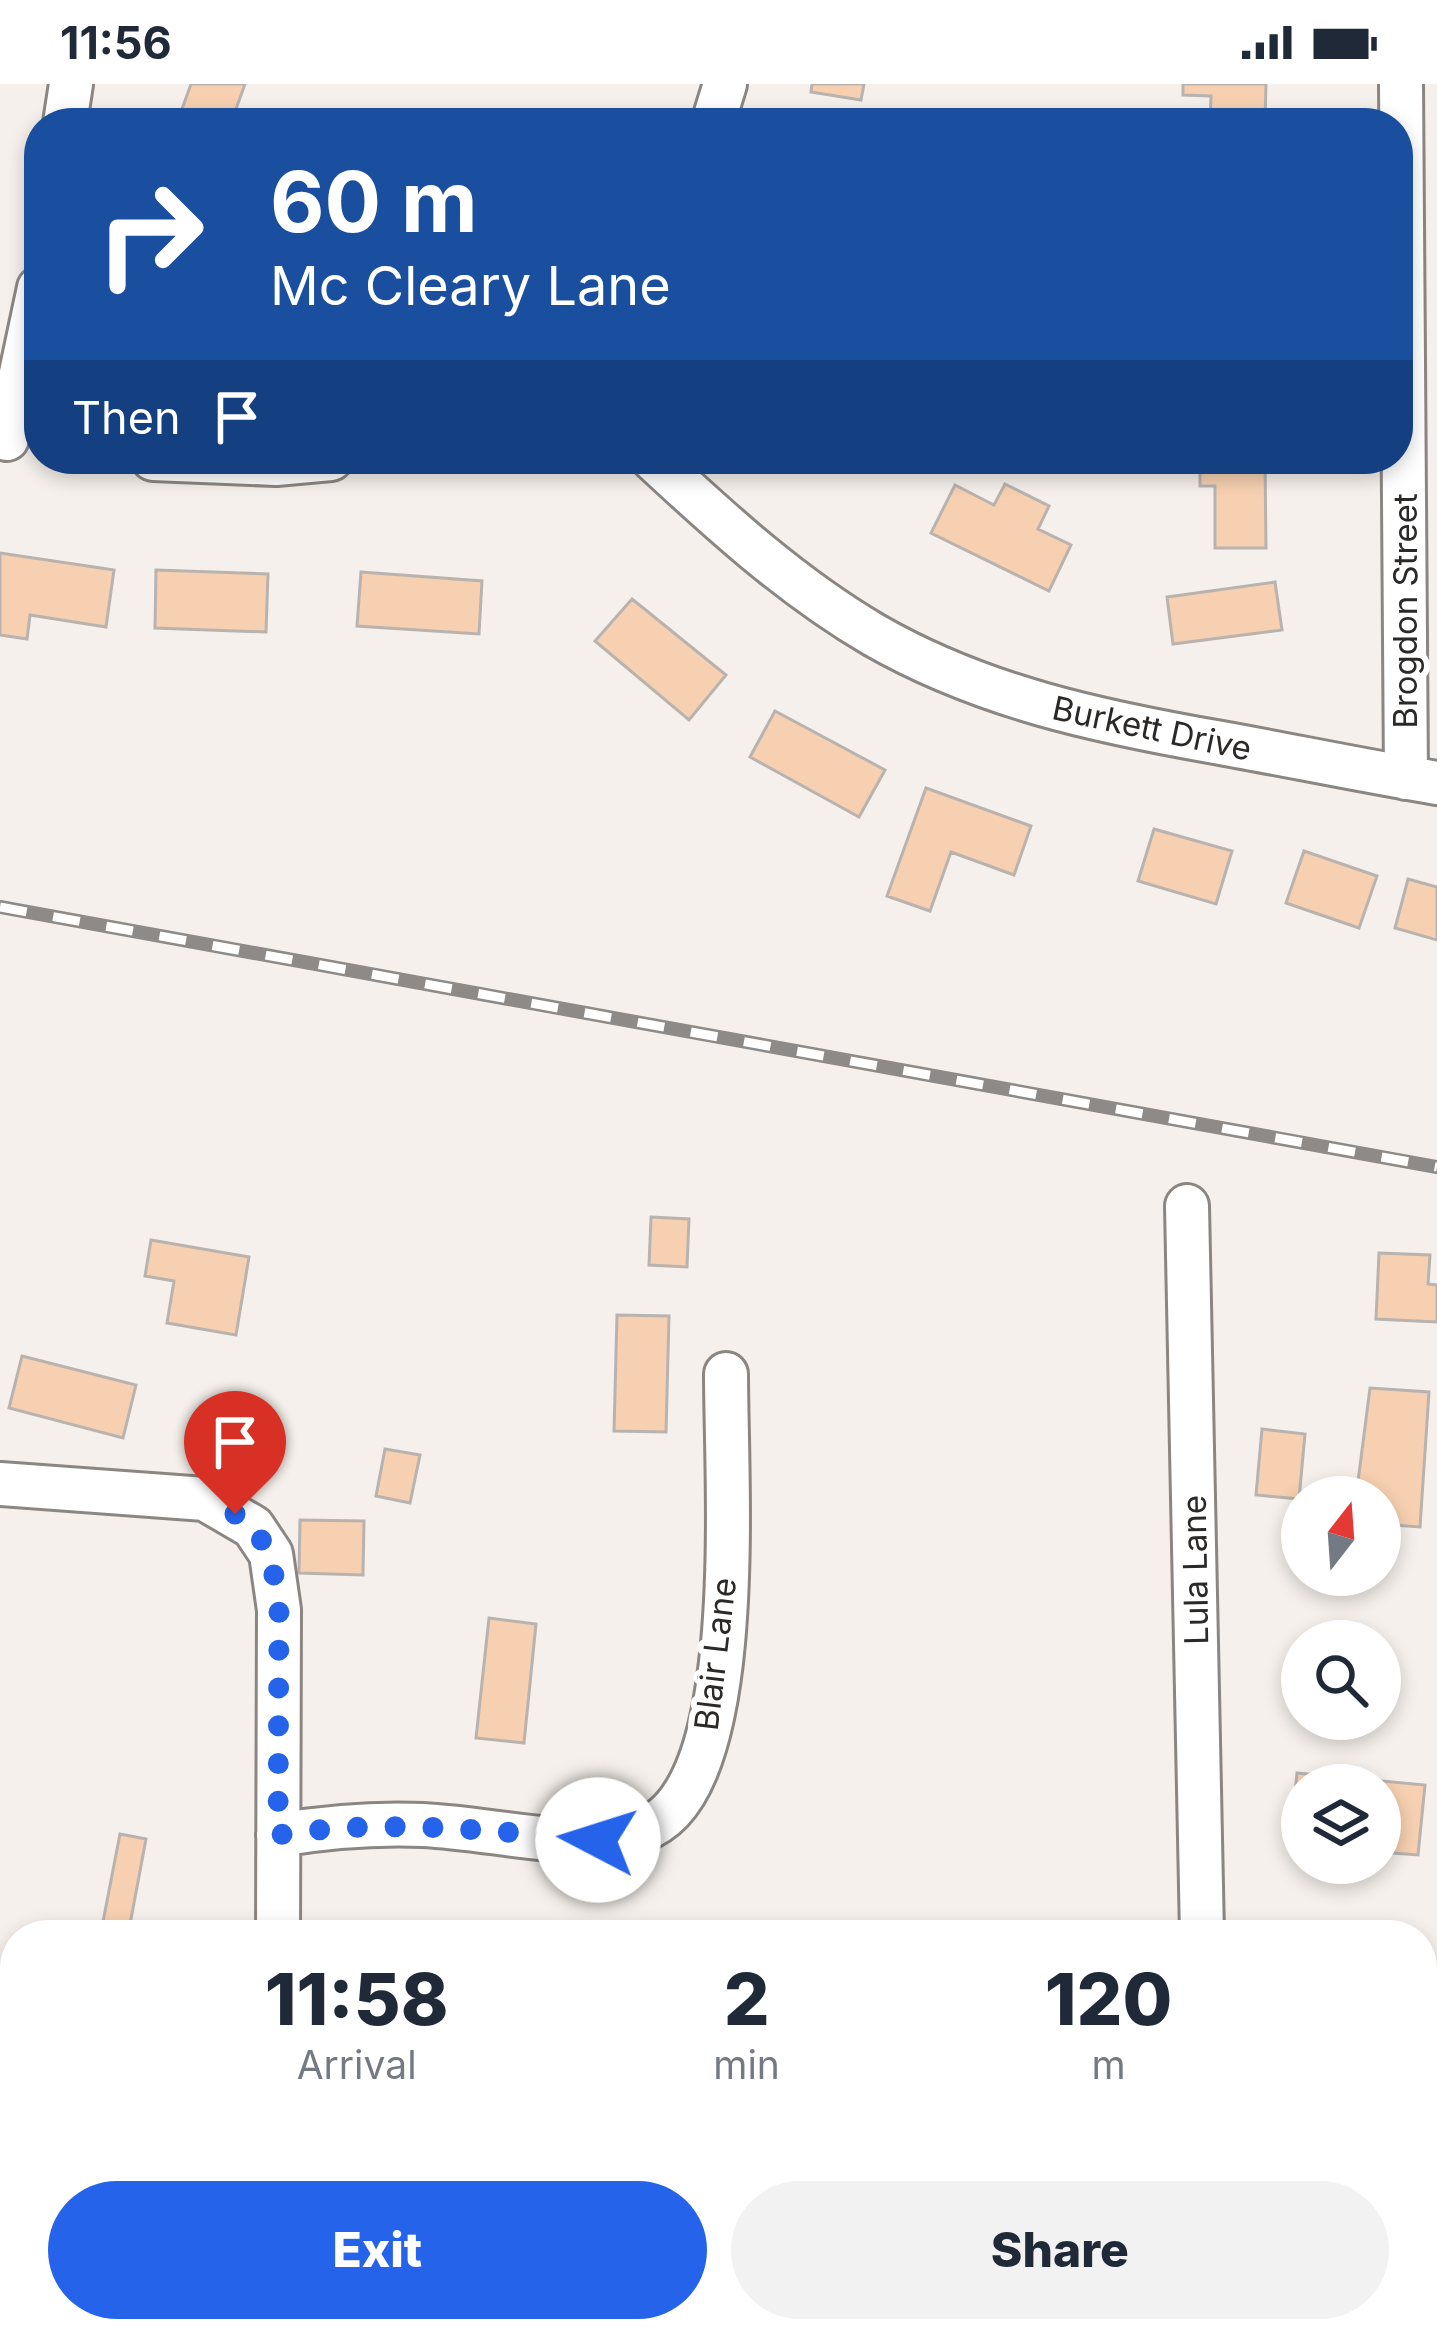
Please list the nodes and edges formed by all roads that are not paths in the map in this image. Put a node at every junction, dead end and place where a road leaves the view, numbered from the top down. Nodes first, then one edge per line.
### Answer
1 (24, 383) edge
2 (15, 440) edge
3 (669, 474) edge
4 (1413, 474) edge
5 (1422, 781) edge
6 (1187, 1206) dead end
7 (726, 1374) dead end
8 (0, 1484) edge
9 (278, 1835) junction
10 (278, 1920) edge
11 (1202, 1920) edge

1 - 2 street
3 - 5 street, Burkett Drive
4 - 5 street, Brogdon Street
6 - 11 street, Lula Lane
7 - 9 street, Blair Lane
8 - 9 street
9 - 10 street

